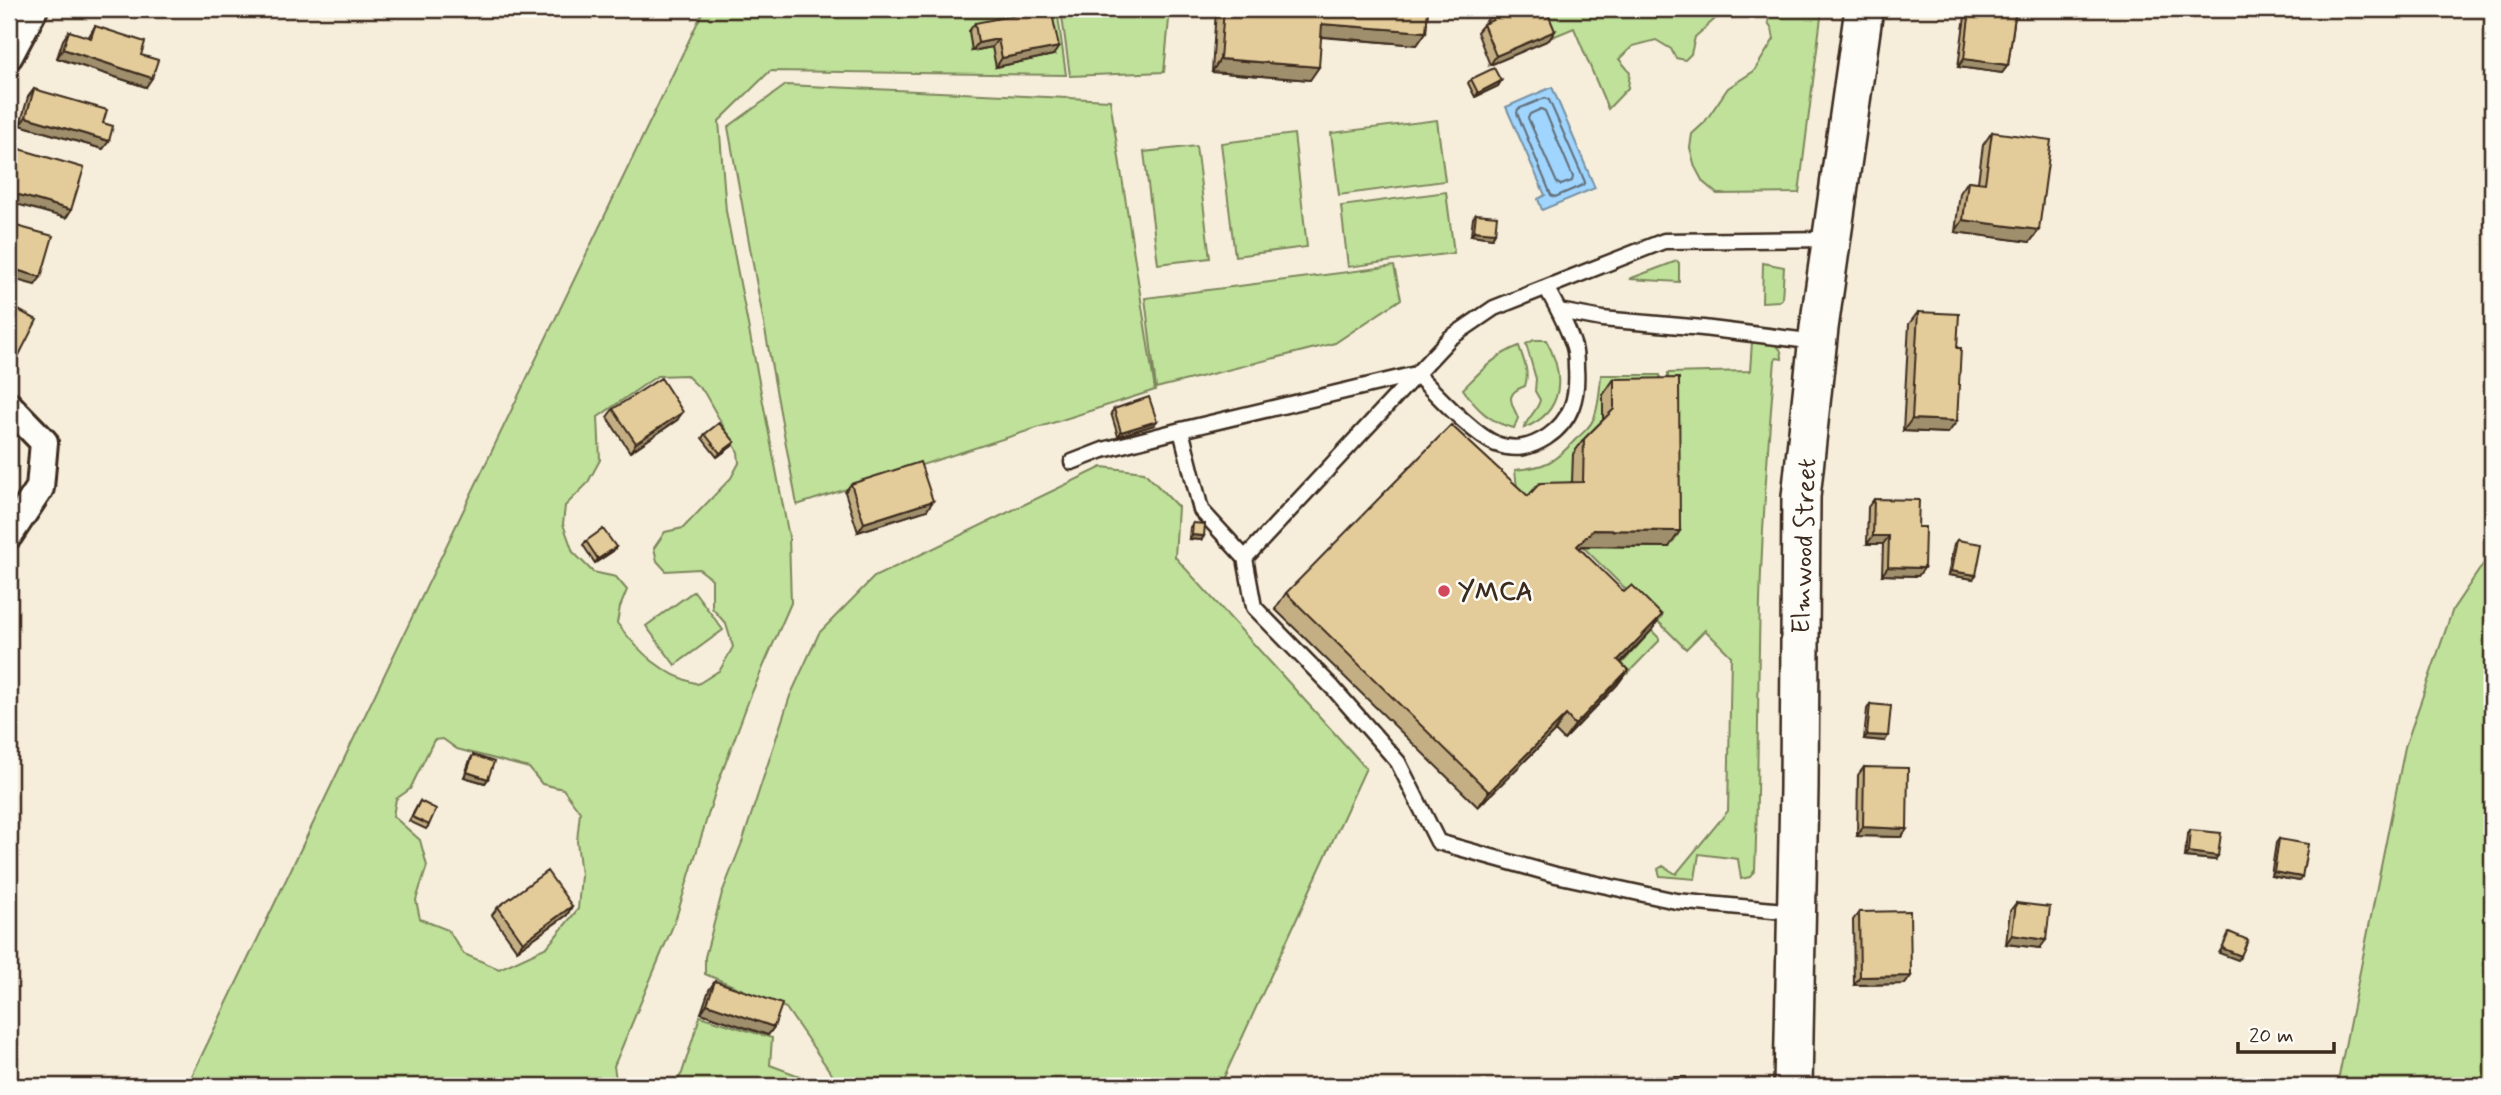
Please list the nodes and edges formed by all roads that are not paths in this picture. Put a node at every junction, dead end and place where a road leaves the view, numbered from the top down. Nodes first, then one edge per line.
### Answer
1 (34, 9) edge
2 (1864, 9) edge
3 (9, 56) edge
4 (1831, 239) junction
5 (1547, 289) junction
6 (1559, 311) junction
7 (1818, 342) junction
8 (1416, 374) junction
9 (9, 406) edge
10 (1181, 430) junction
11 (1072, 462) dead end
12 (9, 535) edge
13 (1245, 558) junction
14 (1796, 912) junction
15 (1793, 1086) edge

1 - 3 street
2 - 4 main road, Elmwood Street
4 - 5 lane
4 - 7 main road, Elmwood Street
5 - 6 lane
5 - 8 lane
6 - 7 lane
6 - 8 lane
7 - 14 main road, Elmwood Street
8 - 10 lane
8 - 13 lane
9 - 12 street
10 - 11 lane
10 - 13 lane
13 - 14 lane
14 - 15 main road, Elmwood Street

